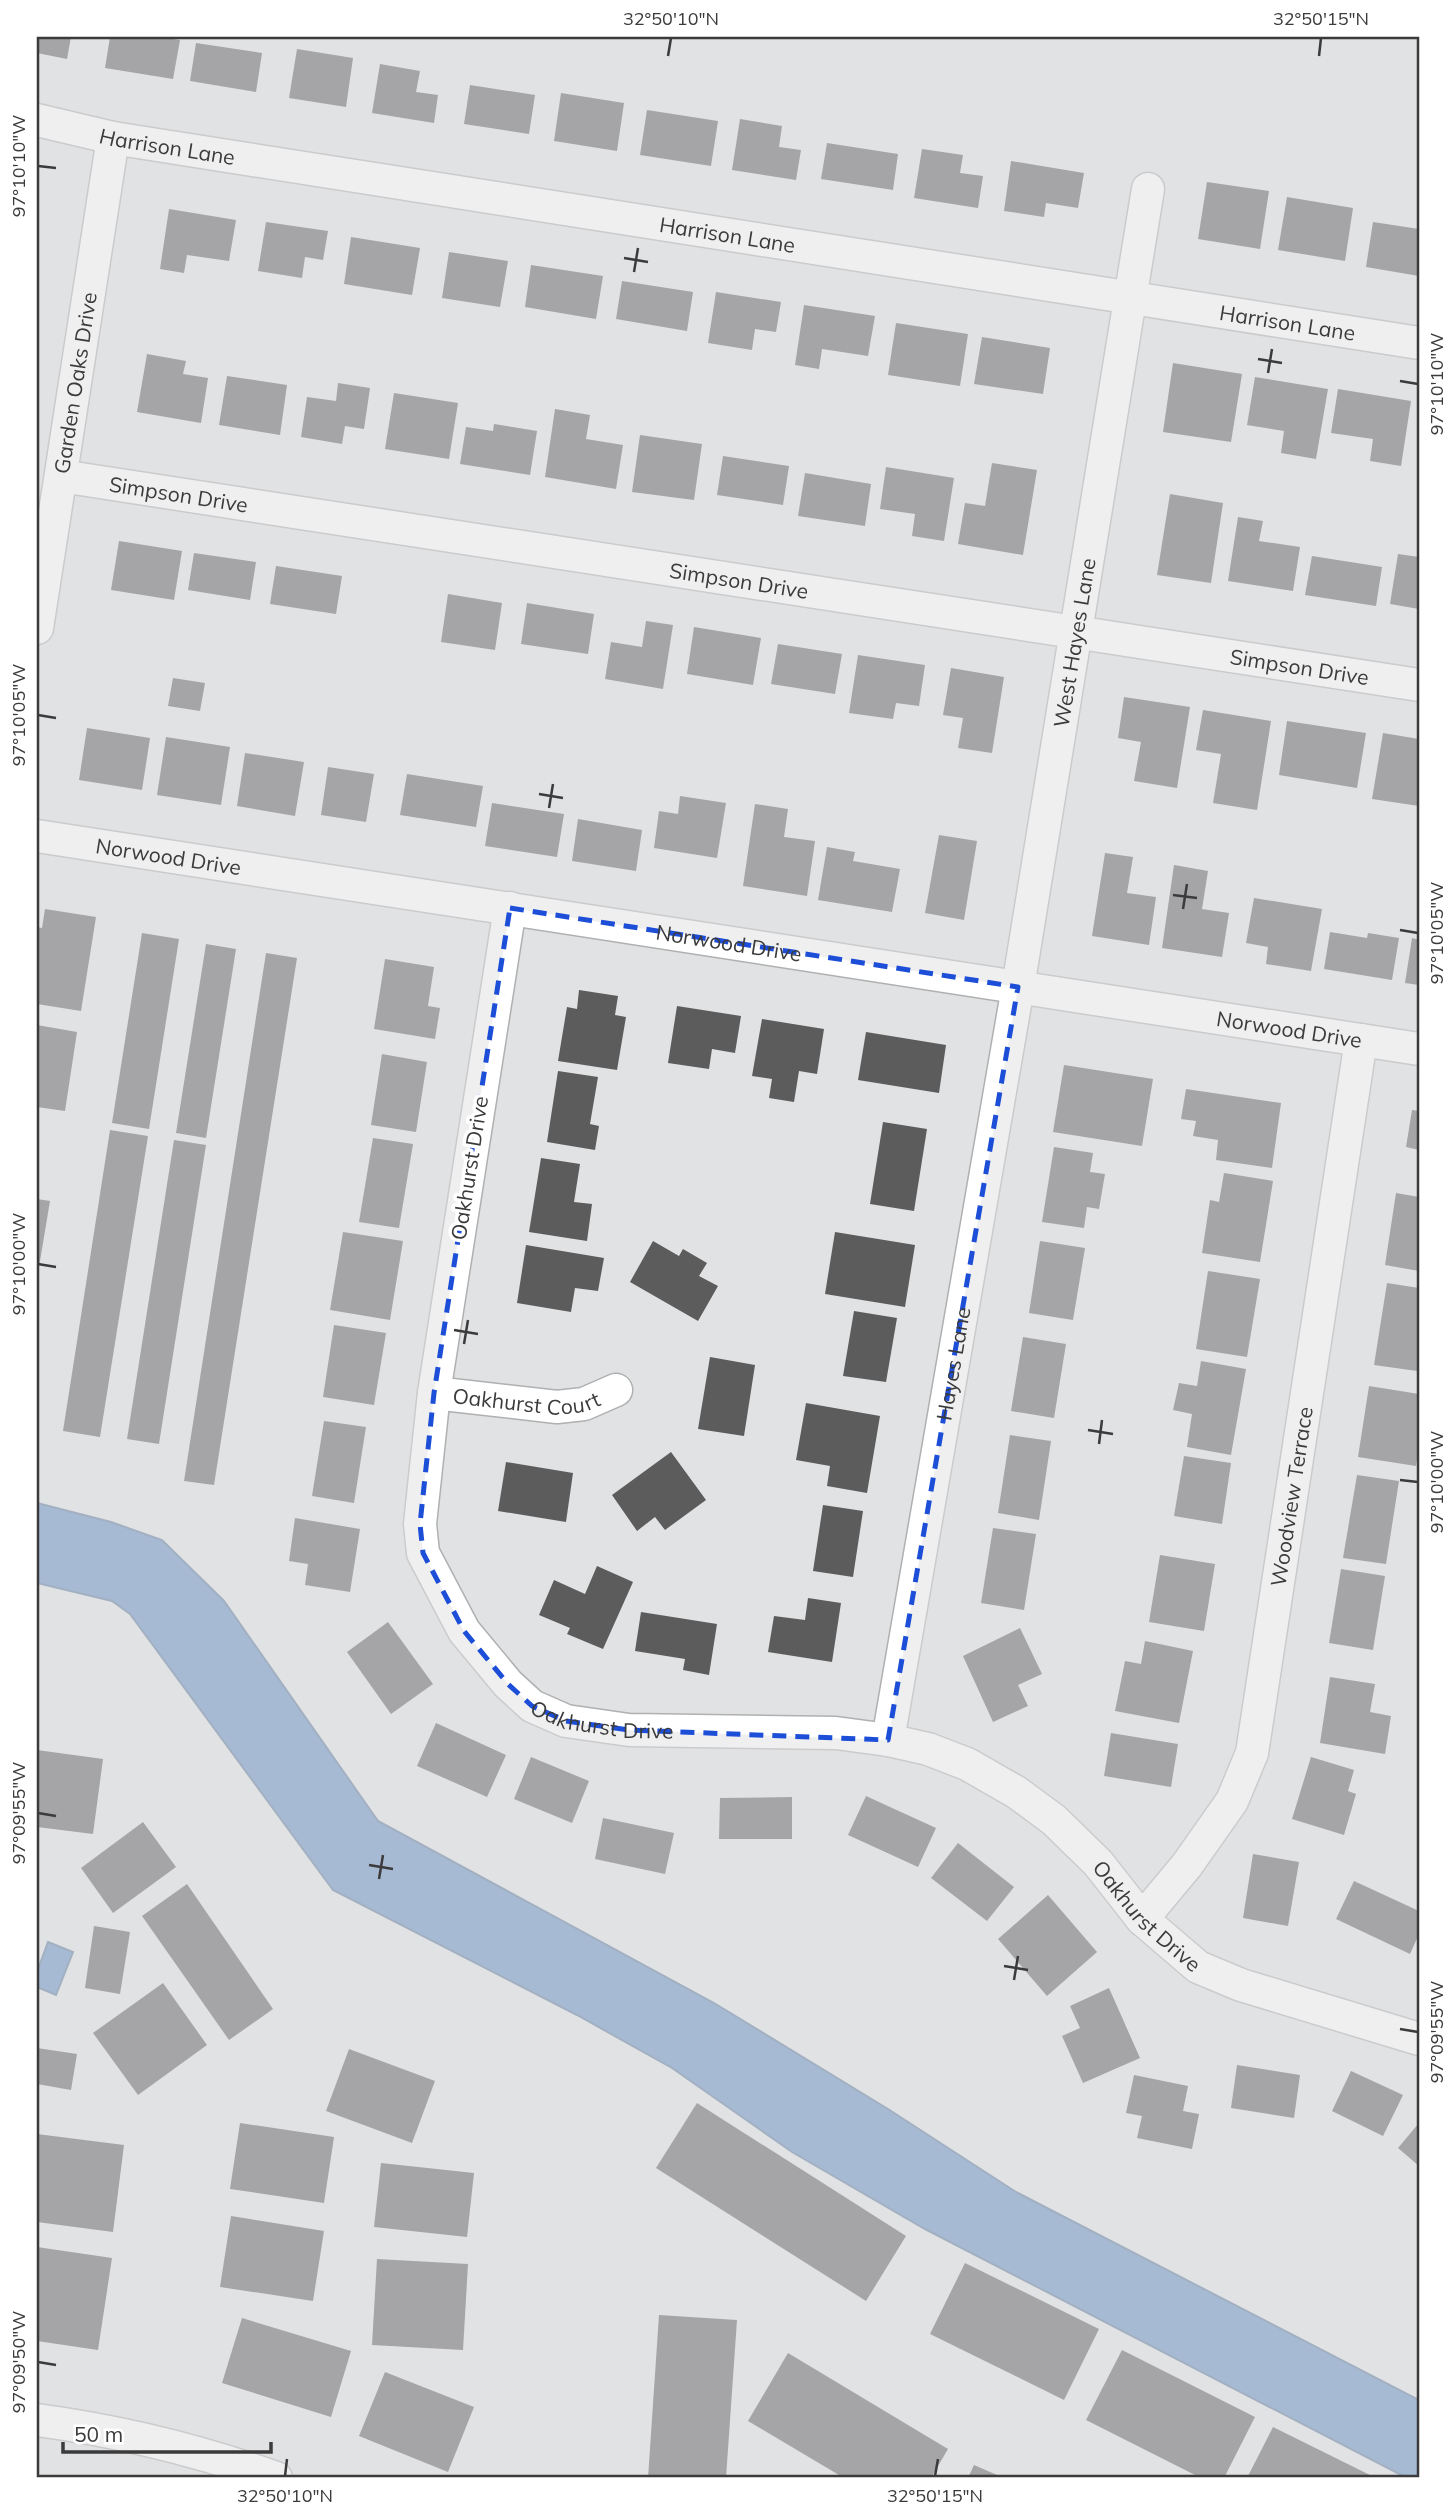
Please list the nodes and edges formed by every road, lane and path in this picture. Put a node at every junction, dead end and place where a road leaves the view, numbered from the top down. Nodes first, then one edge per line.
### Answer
1 (37, 120) edge
2 (113, 138) junction
3 (1148, 189) dead end
4 (1130, 298) junction
5 (1419, 342) edge
6 (61, 476) junction
7 (37, 628) edge
8 (1076, 632) junction
9 (1419, 685) edge
10 (37, 836) edge
11 (510, 908) junction
12 (1018, 987) junction
13 (1361, 1040) junction
14 (1419, 1049) edge
15 (616, 1390) dead end
16 (434, 1393) junction
17 (888, 1740) junction
18 (1142, 1919) junction
19 (1419, 2039) edge
20 (37, 2420) edge
21 (276, 2478) edge

1 - 2 street, Harrison Lane
2 - 4 street, Harrison Lane
2 - 6 street, Garden Oaks Drive
3 - 4 street
4 - 5 street, Harrison Lane
4 - 8 street, West Hayes Lane
6 - 7 street, Garden Oaks Drive
6 - 8 street, Simpson Drive
8 - 9 street, Simpson Drive
8 - 12 street, West Hayes Lane
10 - 11 street, Norwood Drive
11 - 12 street, Norwood Drive
11 - 16 street, Oakhurst Drive
12 - 13 street, Norwood Drive
12 - 17 street, Hayes Lane
13 - 14 street, Norwood Drive
13 - 18 street, Woodview Terrace
15 - 16 street, Oakhurst Court
16 - 17 street, Oakhurst Drive
17 - 18 street, Oakhurst Drive
18 - 19 street, Oakhurst Drive
20 - 21 street

